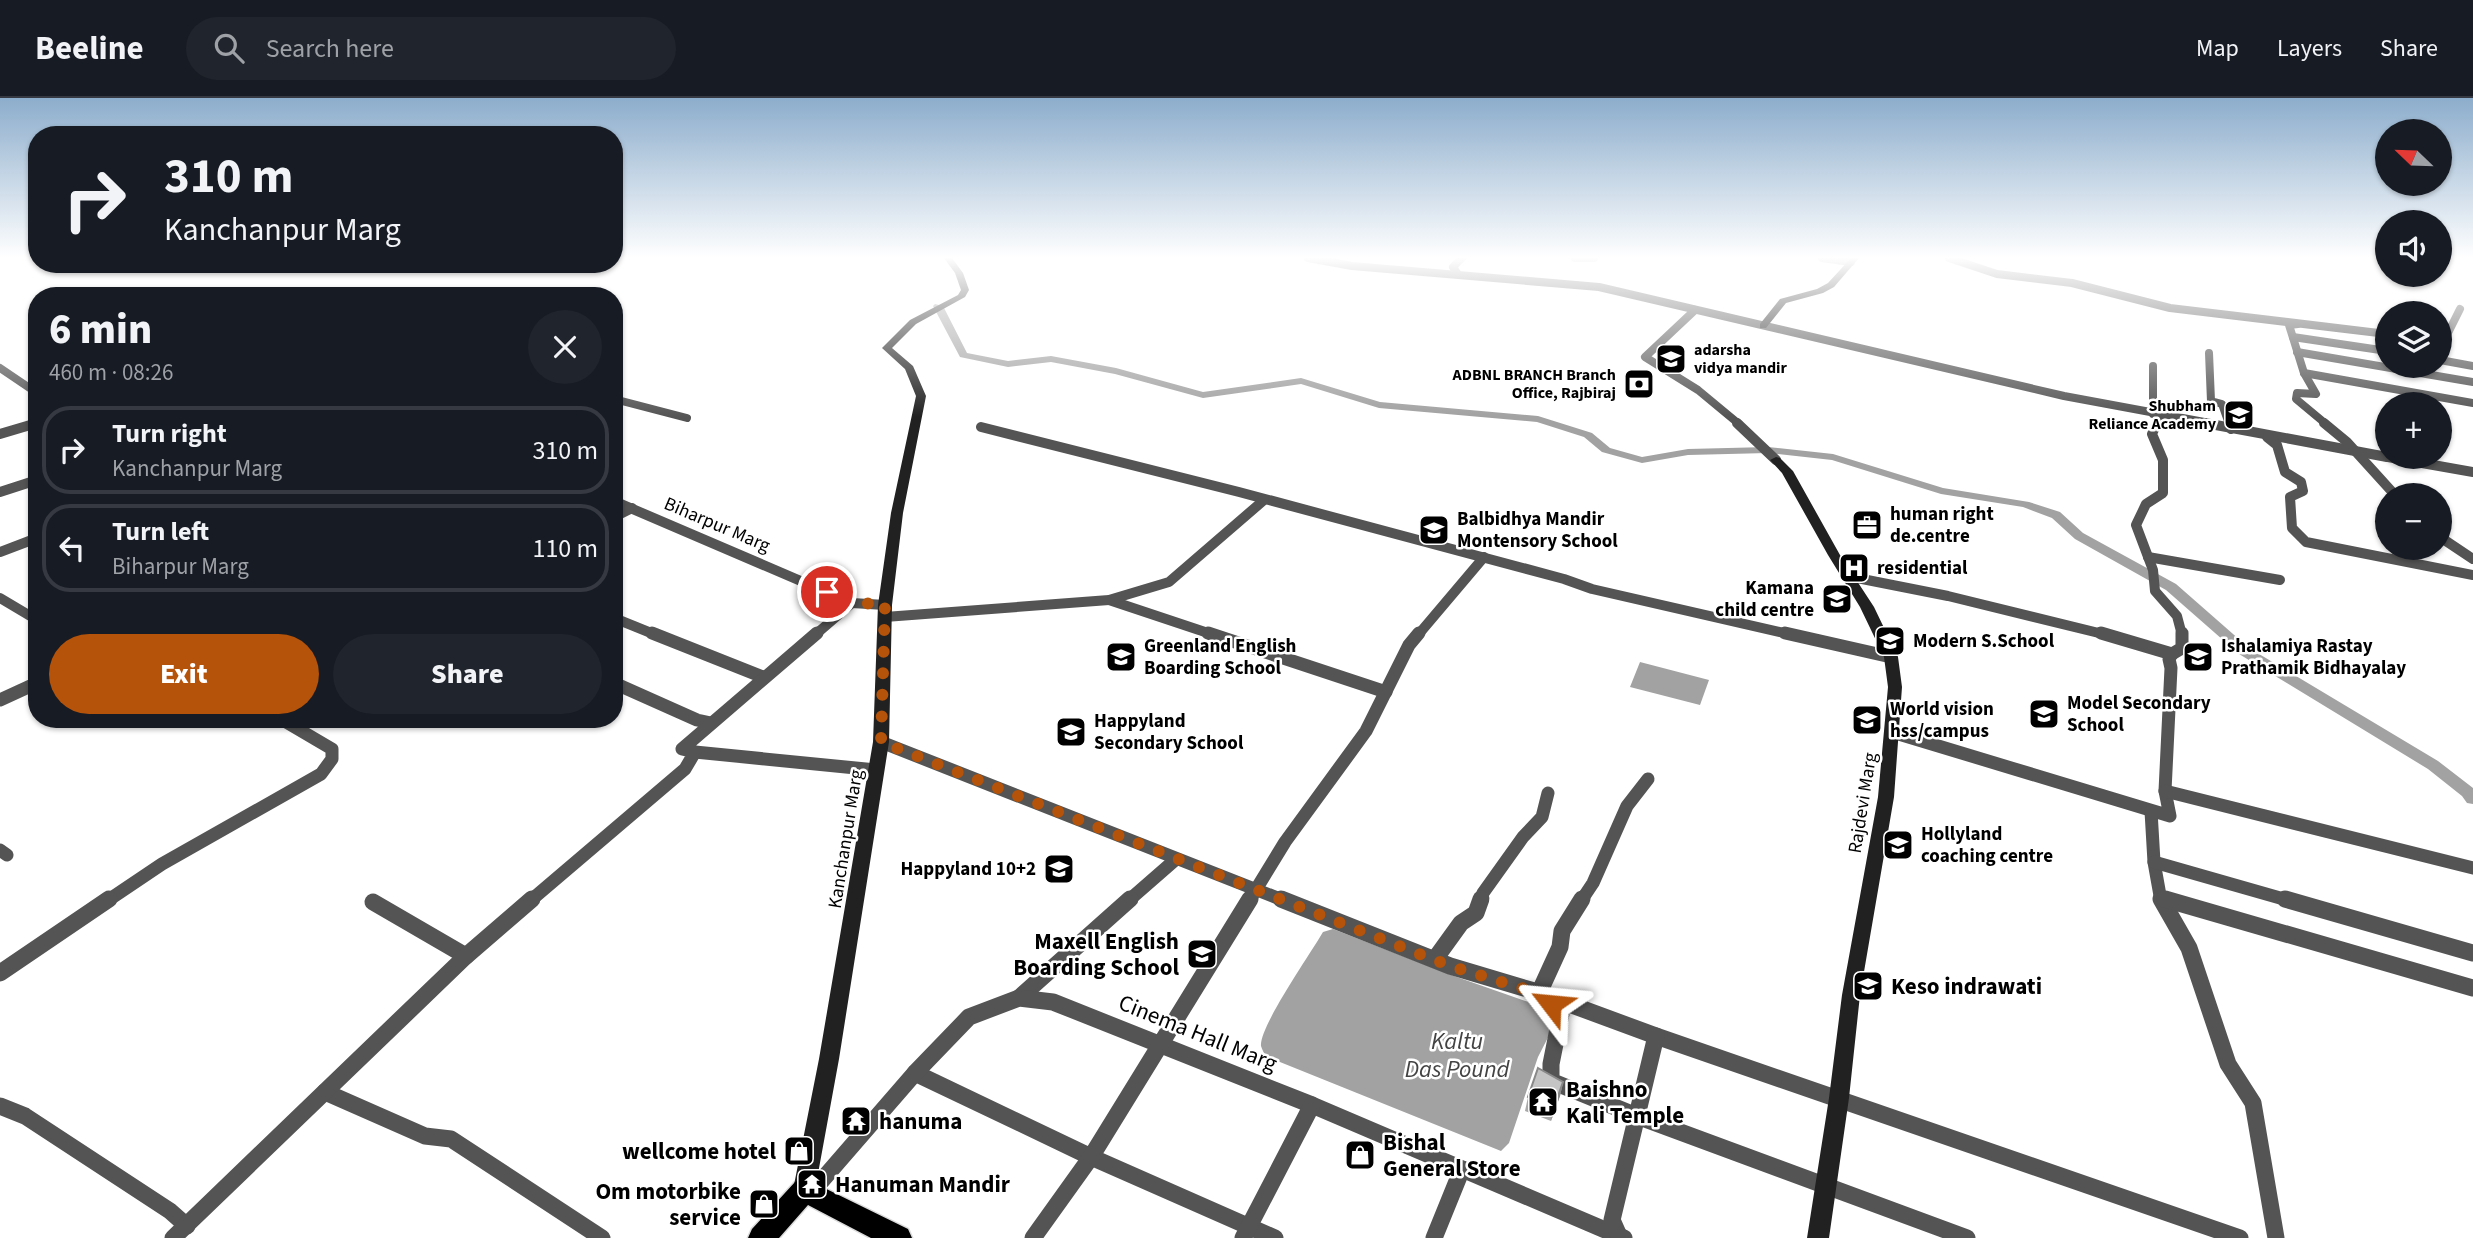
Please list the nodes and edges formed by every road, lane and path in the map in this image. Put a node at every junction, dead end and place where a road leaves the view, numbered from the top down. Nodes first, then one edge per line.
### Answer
1 (929, 311) edge
2 (1694, 311) edge
3 (1700, 311) edge
4 (1775, 311) edge
5 (2196, 311) edge
6 (2298, 324) junction
7 (1763, 326) junction
8 (2375, 333) edge
9 (2293, 337) junction
10 (2375, 349) edge
11 (2297, 352) junction
12 (2209, 353) dead end
13 (2452, 362) edge
14 (2153, 366) dead end
15 (2473, 366) edge
16 (0, 369) edge
17 (2304, 373) junction
18 (2473, 382) edge
19 (28, 387) edge
20 (623, 402) edge
21 (2473, 403) edge
22 (2157, 415) junction
23 (687, 418) dead end
24 (28, 425) edge
25 (981, 427) dead end
26 (2231, 429) junction
27 (0, 434) edge
28 (2265, 435) junction
29 (1763, 448) joint
30 (2355, 451) junction
31 (2375, 455) edge
32 (1776, 460) joint
33 (2452, 468) edge
34 (2473, 471) edge
35 (28, 483) edge
36 (2384, 483) edge
37 (0, 492) edge
38 (1264, 500) junction
39 (623, 504) edge
40 (632, 508) junction
41 (623, 512) edge
42 (28, 541) edge
43 (2452, 545) edge
44 (0, 552) edge
45 (2469, 556) edge
46 (1484, 557) junction
47 (2148, 557) junction
48 (2473, 575) edge
49 (1847, 576) junction
50 (2280, 580) dead end
51 (0, 598) edge
52 (1109, 600) junction
53 (852, 603) junction
54 (885, 611) junction
55 (28, 615) edge
56 (623, 622) edge
57 (2172, 653) junction
58 (1892, 657) junction
59 (763, 677) junction
60 (28, 686) edge
61 (623, 687) edge
62 (1386, 692) junction
63 (0, 700) edge
64 (711, 723) junction
65 (296, 728) edge
66 (1892, 732) junction
67 (881, 742) junction
68 (695, 752) junction
69 (876, 769) junction
70 (1648, 779) dead end
71 (2165, 791) junction
72 (1548, 793) dead end
73 (2151, 811) junction
74 (1175, 859) junction
75 (2154, 862) junction
76 (2473, 868) edge
77 (1255, 890) junction
78 (2161, 898) junction
79 (373, 902) dead end
80 (2473, 953) edge
81 (466, 956) junction
82 (1435, 960) junction
83 (0, 973) edge
84 (2473, 988) edge
85 (1540, 994) junction
86 (1019, 998) junction
87 (1656, 1036) junction
88 (1158, 1044) junction
89 (915, 1073) junction
90 (324, 1092) junction
91 (1839, 1098) junction
92 (1312, 1105) junction
93 (0, 1106) edge
94 (1637, 1116) junction
95 (1091, 1157) junction
96 (1462, 1169) junction
97 (1827, 1187) junction
98 (807, 1192) junction
99 (180, 1232) edge
100 (1246, 1232) edge
101 (1622, 1237) edge
102 (602, 1238) edge
103 (762, 1238) edge
104 (898, 1238) edge
105 (1033, 1238) edge
106 (1275, 1238) edge
107 (1434, 1238) edge
108 (1818, 1238) edge
109 (1967, 1238) edge
110 (2240, 1238) edge
111 (2276, 1238) edge

1 - 54 main road, Kanchanpur Marg
2 - 29 street
3 - 7 street
4 - 7 main road
5 - 6 street
6 - 8 street
6 - 9 street
7 - 22 street
9 - 10 street
9 - 11 street
11 - 17 street
11 - 18 street
12 - 26 street
13 - 15 street
14 - 22 street
16 - 19 street
17 - 21 street
17 - 30 street
20 - 23 street
22 - 26 street
22 - 47 street
24 - 27 street
25 - 38 street
26 - 28 street
28 - 30 street
28 - 48 street
29 - 32 street
30 - 31 street
30 - 36 street
32 - 49 main road, Rajdevi Marg
33 - 34 street
35 - 37 street
38 - 46 street
38 - 52 street, Biharpur Marg
39 - 40 street, Biharpur Marg
40 - 41 street
40 - 53 street, Biharpur Marg
42 - 44 street
43 - 45 street
46 - 58 street
46 - 62 street
47 - 50 street
47 - 57 street
49 - 57 street
49 - 58 main road, Rajdevi Marg
51 - 55 street
52 - 54 street, Biharpur Marg
52 - 62 street
53 - 54 street, Biharpur Marg
53 - 59 street
54 - 67 main road, Kanchanpur Marg
56 - 59 street
57 - 71 street
58 - 66 main road, Rajdevi Marg
59 - 64 street
60 - 63 street
61 - 64 street
62 - 77 street
64 - 68 street
65 - 83 street
66 - 73 street
66 - 91 main road, Rajdevi Marg
67 - 69 main road, Kanchanpur Marg
67 - 74 street
68 - 69 street
68 - 81 street
69 - 98 main road, Kanchanpur Marg
70 - 85 street
71 - 73 street
71 - 76 street
72 - 82 street
73 - 75 street
74 - 77 street
74 - 86 street
75 - 78 street
75 - 80 street
77 - 82 street
77 - 88 street
78 - 84 street
78 - 111 street
79 - 81 street
81 - 90 street
82 - 85 street
85 - 87 street
85 - 94 street
86 - 88 street, Cinema Hall Marg
86 - 89 street, Cinema Hall Marg
87 - 91 street
87 - 94 street
88 - 92 street, Cinema Hall Marg
88 - 95 street
89 - 95 street
89 - 98 street, Cinema Hall Marg
90 - 99 street
90 - 102 street
91 - 97 main road, Rajdevi Marg
91 - 110 street
92 - 96 street, Cinema Hall Marg
92 - 100 street
93 - 99 street
94 - 97 street
94 - 101 street
95 - 100 street
95 - 105 street
96 - 101 street, Cinema Hall Marg
96 - 107 street
97 - 108 main road, Rajdevi Marg
97 - 109 street
98 - 103 main road
98 - 104 main road
100 - 106 street

